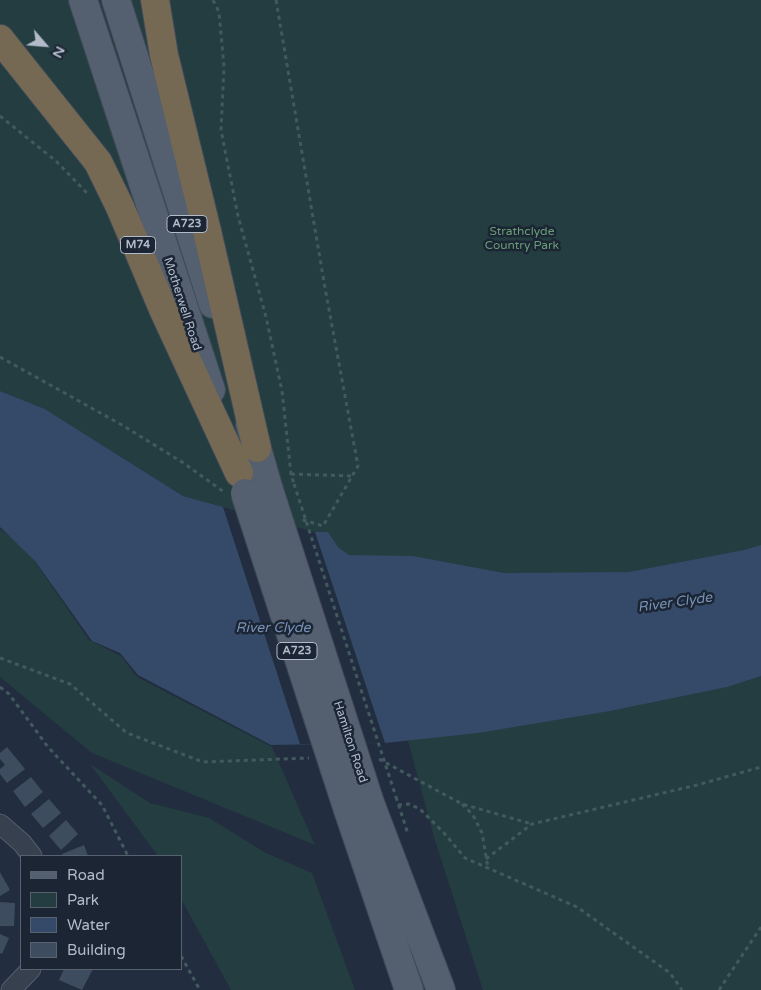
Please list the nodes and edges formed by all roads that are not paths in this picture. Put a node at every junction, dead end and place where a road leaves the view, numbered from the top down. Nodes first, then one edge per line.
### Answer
1 (83, 0) edge
2 (116, 0) edge
3 (155, 0) edge
4 (0, 39) edge
5 (257, 448) junction
6 (262, 485) junction
7 (359, 807) junction
8 (0, 824) edge
9 (31, 855) edge
10 (30, 970) edge
11 (10, 990) edge
12 (409, 990) edge
13 (441, 990) edge

1 - 6 main road, Motherwell Road / A723
2 - 5 main road, A723
3 - 5 highway
4 - 6 highway, M74
5 - 6 main road, A723
6 - 7 main road, Hamilton Road / A723, bridge
7 - 12 main road, Hamilton Road / A723
7 - 13 main road, Hamilton Road / A723
8 - 9 street
10 - 11 street

